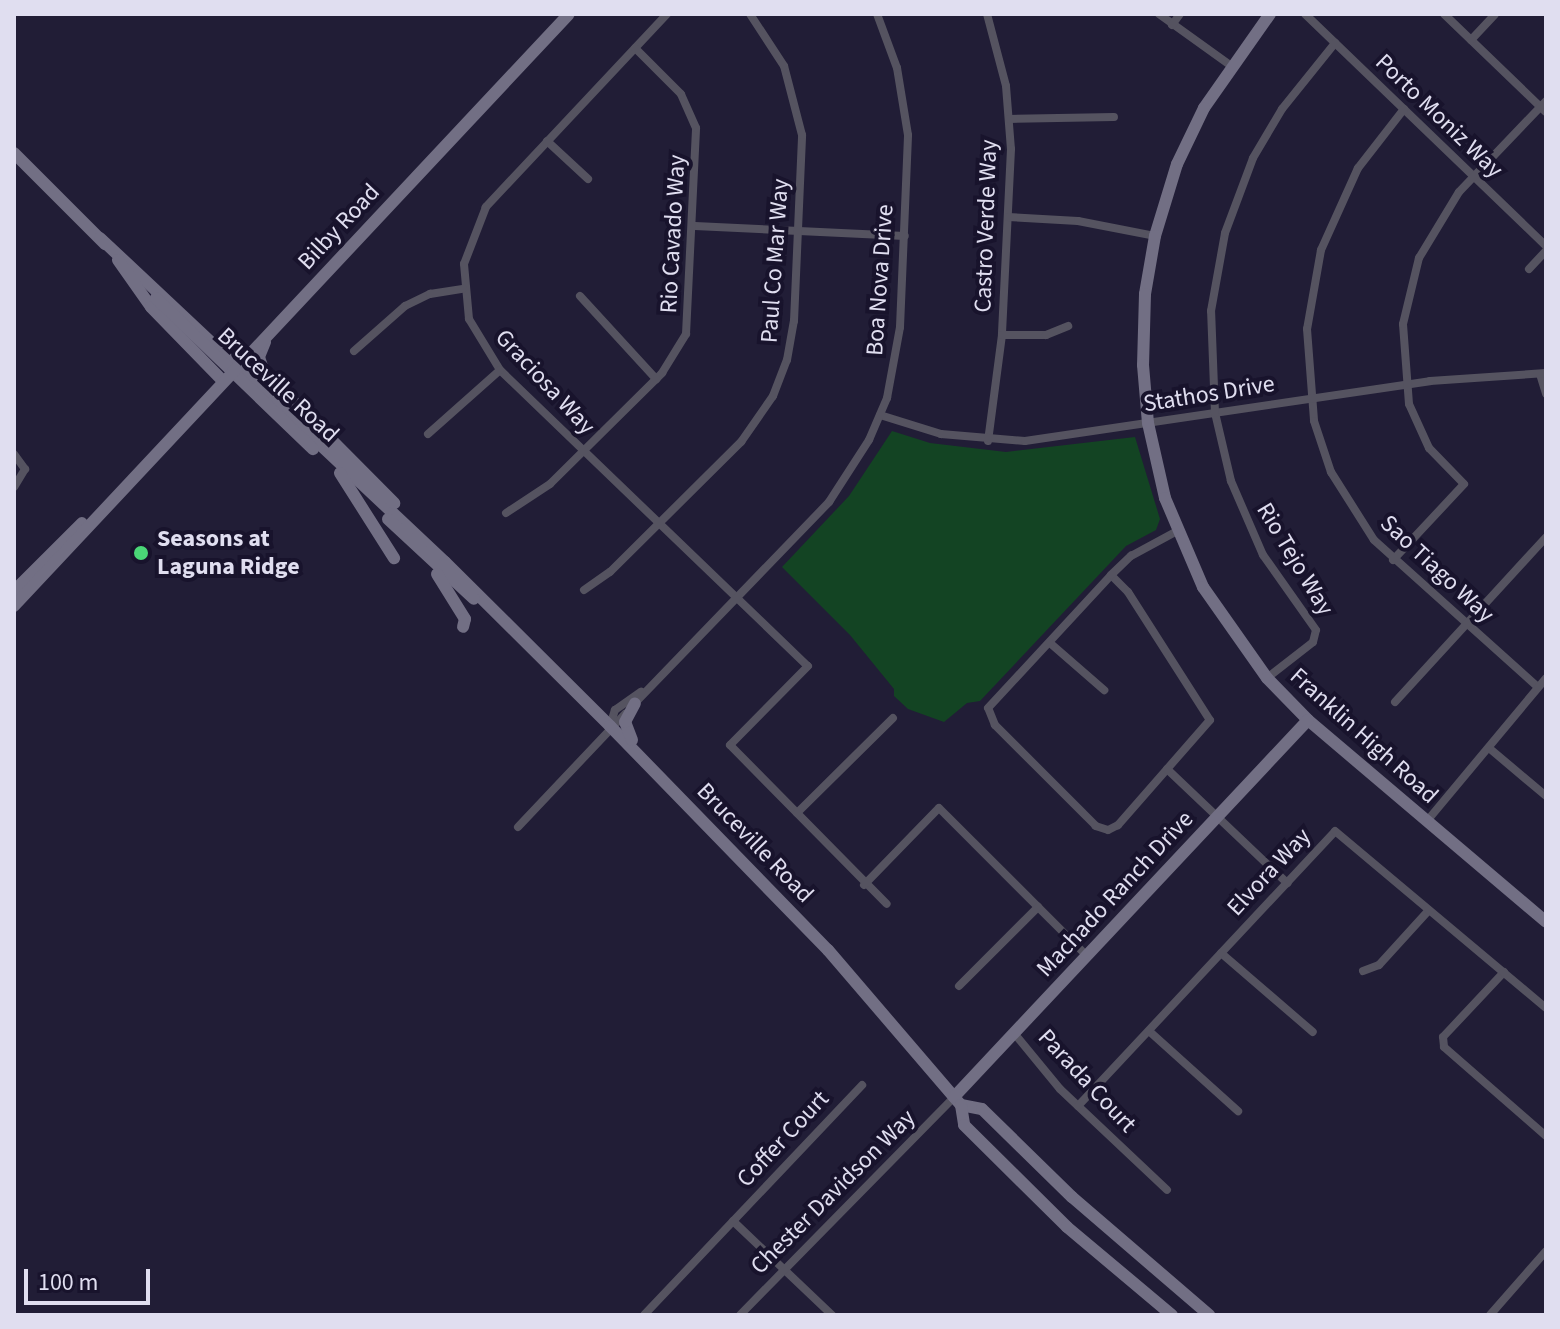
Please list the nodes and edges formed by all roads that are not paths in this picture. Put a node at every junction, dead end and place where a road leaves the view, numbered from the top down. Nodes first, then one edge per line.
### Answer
1 (569, 14) edge
2 (667, 14) edge
3 (750, 14) edge
4 (877, 14) edge
5 (987, 14) edge
6 (1159, 14) edge
7 (1180, 14) edge
8 (1270, 14) edge
9 (1305, 14) edge
10 (1444, 14) edge
11 (1495, 14) edge
12 (1172, 25) junction
13 (1471, 40) junction
14 (1335, 43) junction
15 (635, 48) junction
16 (1230, 65) junction
17 (1544, 106) edge
18 (1404, 109) junction
19 (1114, 117) dead end
20 (1009, 119) junction
21 (547, 141) junction
22 (14, 153) edge
23 (1473, 176) junction
24 (588, 179) dead end
25 (1008, 217) junction
26 (695, 226) junction
27 (799, 231) junction
28 (905, 236) junction
29 (1155, 236) junction
30 (100, 238) junction
31 (1546, 248) edge
32 (1529, 269) dead end
33 (463, 289) junction
34 (580, 296) dead end
35 (1068, 326) dead end
36 (273, 329) junction
37 (1002, 335) junction
38 (354, 351) dead end
39 (500, 370) junction
40 (231, 373) junction
41 (1543, 374) edge
42 (656, 379) junction
43 (1405, 384) junction
44 (1546, 394) edge
45 (1310, 399) junction
46 (1215, 413) junction
47 (880, 415) junction
48 (1148, 423) junction
49 (428, 434) dead end
50 (988, 441) junction
51 (582, 453) junction
52 (14, 454) edge
53 (340, 473) junction
54 (14, 487) edge
55 (506, 513) dead end
56 (658, 524) junction
57 (1177, 531) junction
58 (417, 535) junction
59 (1546, 537) edge
60 (394, 558) dead end
61 (427, 558) junction
62 (1393, 560) junction
63 (1111, 575) junction
64 (584, 590) dead end
65 (738, 595) junction
66 (15, 598) edge
67 (504, 622) junction
68 (1464, 624) junction
69 (463, 627) dead end
70 (1050, 643) junction
71 (1267, 678) junction
72 (1546, 678) edge
73 (1538, 687) junction
74 (1104, 690) dead end
75 (638, 698) junction
76 (1395, 702) dead end
77 (893, 718) dead end
78 (1308, 720) junction
79 (610, 726) junction
80 (1489, 748) junction
81 (638, 754) junction
82 (1167, 769) junction
83 (1546, 796) edge
84 (797, 813) junction
85 (1217, 817) junction
86 (1427, 821) junction
87 (518, 827) dead end
88 (1287, 883) junction
89 (864, 885) junction
90 (887, 904) dead end
91 (1038, 907) junction
92 (1429, 910) junction
93 (1546, 922) edge
94 (1221, 953) junction
95 (1087, 956) junction
96 (1363, 971) dead end
97 (1504, 972) junction
98 (959, 986) dead end
99 (1546, 1008) edge
100 (1149, 1031) junction
101 (1313, 1032) dead end
102 (1014, 1033) junction
103 (862, 1085) dead end
104 (958, 1101) junction
105 (1078, 1106) junction
106 (1238, 1111) dead end
107 (1546, 1136) edge
108 (1167, 1190) dead end
109 (733, 1221) junction
110 (1546, 1252) edge
111 (783, 1269) junction
112 (644, 1315) edge
113 (740, 1315) edge
114 (832, 1315) edge
115 (1172, 1315) edge
116 (1209, 1315) edge
117 (1490, 1315) edge

1 - 36 main road, Bilby Road
2 - 15 street, Graciosa Way
3 - 27 street, Paul Co Mar Way
4 - 28 street, Boa Nova Drive
5 - 20 street, Castro Verde Way
6 - 12 street
7 - 12 street
8 - 16 main road, Franklin High Road
9 - 14 street, Porto Moniz Way
10 - 13 street
11 - 13 street
12 - 16 street
13 - 17 street
14 - 18 street, Porto Moniz Way
14 - 46 street, Rio Tejo Way
15 - 21 street, Graciosa Way
15 - 26 street, Rio Cavado Way
16 - 29 main road, Franklin High Road
17 - 23 street
18 - 23 street, Porto Moniz Way
18 - 45 street, Sao Tiago Way
19 - 20 street
20 - 25 street, Castro Verde Way
21 - 24 street
21 - 33 street, Graciosa Way
22 - 30 main road, Bruceville Road
23 - 31 street, Porto Moniz Way
23 - 43 street
25 - 29 street
25 - 37 street, Castro Verde Way
26 - 27 street
26 - 42 street, Rio Cavado Way
27 - 28 street
27 - 56 street, Paul Co Mar Way
28 - 47 street, Boa Nova Drive
29 - 48 main road, Franklin High Road
30 - 40 main road, Bruceville Road
30 - 40 main road, Bruceville Road
31 - 32 street
33 - 38 street
33 - 39 street, Graciosa Way
34 - 42 street
35 - 37 street
36 - 40 main road, Bilby Road
36 - 58 main road
37 - 50 street, Castro Verde Way
39 - 49 street
39 - 51 street, Graciosa Way
40 - 53 main road, Bruceville Road
40 - 58 main road, Bruceville Road
40 - 66 main road, Bilby Road
41 - 43 street, Stathos Drive
41 - 44 street
42 - 51 street, Rio Cavado Way
43 - 45 street, Stathos Drive
43 - 62 street
45 - 46 street, Stathos Drive
45 - 62 street, Sao Tiago Way
46 - 48 street, Stathos Drive
46 - 71 street, Rio Tejo Way
47 - 50 street, Stathos Drive
47 - 65 street, Boa Nova Drive
48 - 50 street, Stathos Drive
48 - 57 main road, Franklin High Road
51 - 55 street, Rio Cavado Way
51 - 56 street, Graciosa Way
52 - 54 street
53 - 60 main road
53 - 61 main road, Bruceville Road
56 - 64 street, Paul Co Mar Way
56 - 65 street, Graciosa Way
57 - 63 street
57 - 71 main road, Franklin High Road
58 - 67 main road, Bruceville Road
59 - 68 street
61 - 67 main road, Bruceville Road
61 - 69 main road
62 - 68 street, Sao Tiago Way
63 - 70 street
63 - 82 street
65 - 75 street, Boa Nova Drive
65 - 84 street, Graciosa Way
67 - 79 main road, Bruceville Road
68 - 73 street, Sao Tiago Way
68 - 76 street
70 - 74 street
70 - 82 street
71 - 78 main road, Franklin High Road
72 - 73 street
73 - 80 street
75 - 79 street, Boa Nova Drive
75 - 81 main road
77 - 84 street
78 - 85 main road, Machado Ranch Drive
78 - 86 main road, Franklin High Road
79 - 81 main road, Bruceville Road
79 - 87 street, Boa Nova Drive
80 - 83 street
80 - 86 street
81 - 104 main road, Bruceville Road
82 - 85 street
84 - 89 street
85 - 88 street
85 - 95 main road, Machado Ranch Drive
86 - 93 main road, Franklin High Road
88 - 92 street, Elvora Way
88 - 94 street, Elvora Way
89 - 90 street
89 - 91 street
91 - 95 street
91 - 98 street
92 - 96 street
92 - 97 street, Elvora Way
94 - 100 street, Elvora Way
94 - 101 street
95 - 102 main road, Machado Ranch Drive
97 - 99 street, Elvora Way
97 - 107 street
100 - 105 street, Elvora Way
100 - 106 street
102 - 104 main road, Machado Ranch Drive
102 - 105 street, Parada Court
103 - 109 street, Coffer Court
104 - 111 street, Chester Davidson Way
104 - 115 main road, Bruceville Road
104 - 116 main road, Bruceville Road
105 - 108 street, Parada Court
109 - 111 street
109 - 112 street, Coffer Court
110 - 117 street
111 - 113 street, Chester Davidson Way
111 - 114 street

